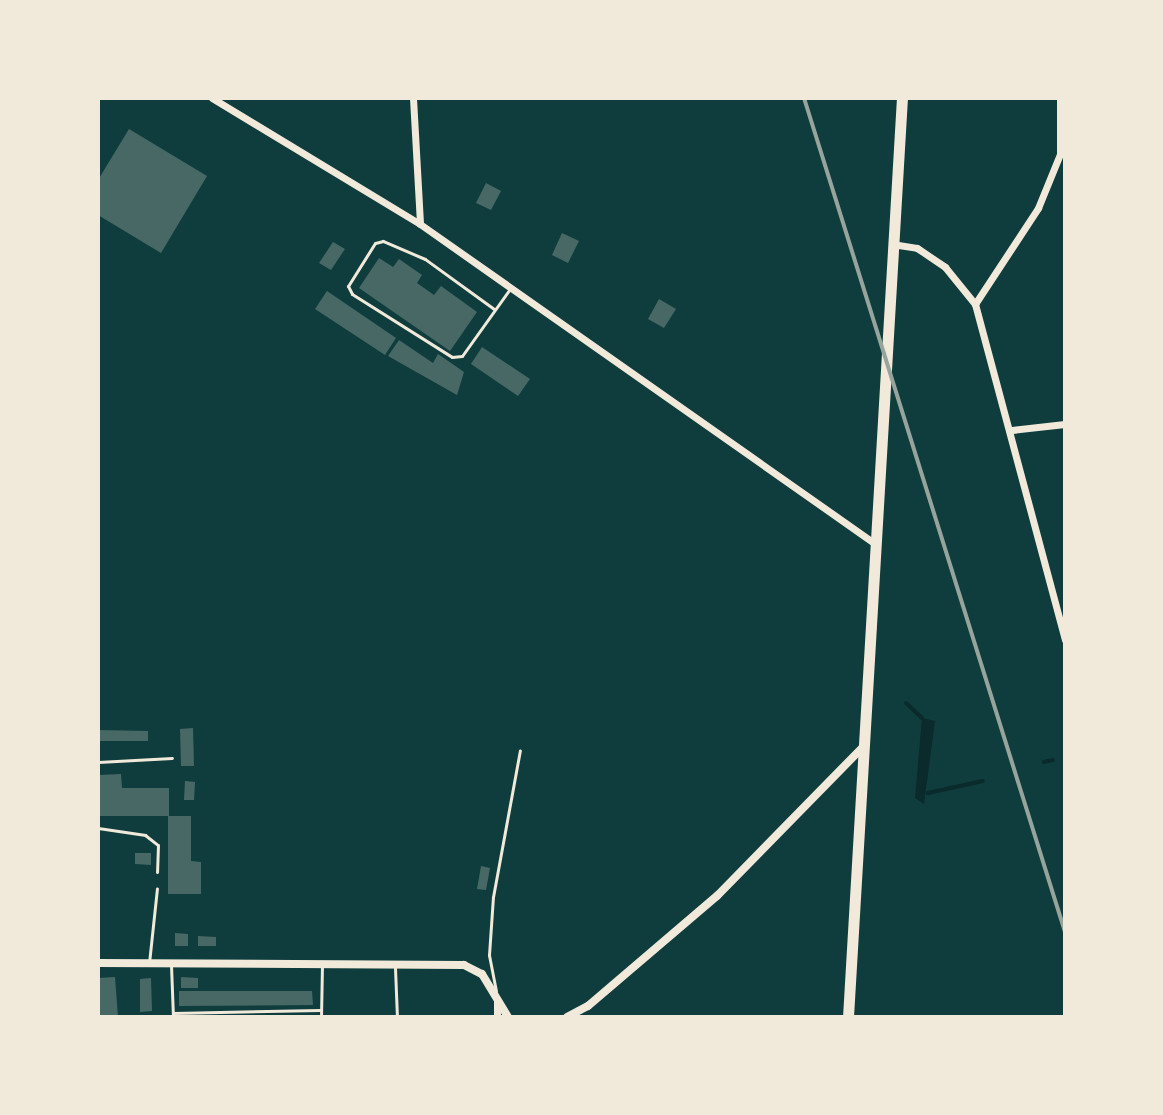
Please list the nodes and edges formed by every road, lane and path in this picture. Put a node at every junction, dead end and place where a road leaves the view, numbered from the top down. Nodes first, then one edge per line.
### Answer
1 (212, 98) edge
2 (413, 98) edge
3 (902, 98) edge
4 (1060, 98) edge
5 (420, 224) junction
6 (892, 244) junction
7 (512, 287) junction
8 (975, 304) junction
9 (494, 309) junction
10 (1065, 424) edge
11 (1012, 430) junction
12 (874, 543) junction
13 (1065, 640) edge
14 (863, 747) junction
15 (520, 750) dead end
16 (172, 758) dead end
17 (98, 762) edge
18 (98, 828) edge
19 (157, 872) dead end
20 (157, 888) dead end
21 (98, 963) edge
22 (171, 963) junction
23 (149, 964) junction
24 (322, 964) junction
25 (395, 964) junction
26 (497, 997) junction
27 (320, 1010) junction
28 (173, 1015) edge
29 (321, 1017) edge
30 (397, 1017) edge
31 (497, 1017) edge
32 (508, 1017) edge
33 (567, 1017) edge
34 (848, 1017) edge

1 - 5 street
2 - 5 street
3 - 6 main road
4 - 8 street
5 - 7 street
6 - 8 street
6 - 12 main road
7 - 9 lane
7 - 12 street
8 - 11 street
9 - 9 lane
10 - 11 street
11 - 13 street
12 - 14 main road
14 - 33 street
14 - 34 main road
15 - 26 lane
16 - 17 lane
18 - 19 lane
20 - 23 lane
21 - 23 street
22 - 23 street
22 - 24 street
22 - 28 lane
24 - 25 street
24 - 27 lane
25 - 26 street
25 - 30 lane
26 - 31 street
26 - 32 street
27 - 28 lane
27 - 29 lane

